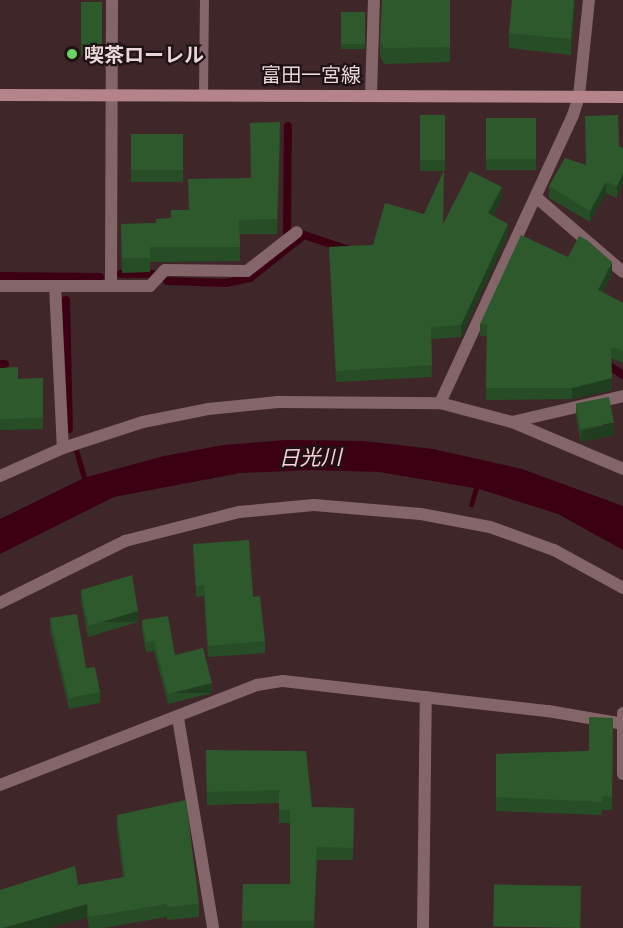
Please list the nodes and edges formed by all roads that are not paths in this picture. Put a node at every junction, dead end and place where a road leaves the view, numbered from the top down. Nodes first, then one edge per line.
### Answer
1 (112, 0) edge
2 (204, 0) edge
3 (374, 0) edge
4 (589, 0) edge
5 (111, 94) junction
6 (203, 94) junction
7 (371, 94) junction
8 (0, 95) edge
9 (579, 96) junction
10 (623, 97) edge
11 (537, 198) junction
12 (297, 232) dead end
13 (623, 272) edge
14 (0, 286) edge
15 (55, 286) junction
16 (111, 286) junction
17 (623, 396) edge
18 (440, 403) junction
19 (512, 422) junction
20 (63, 448) junction
21 (623, 469) edge
22 (0, 476) edge
23 (623, 588) edge
24 (0, 603) edge
25 (426, 697) junction
26 (623, 713) edge
27 (178, 718) junction
28 (623, 723) edge
29 (623, 774) edge
30 (0, 785) edge
31 (213, 928) edge
32 (423, 928) edge

1 - 5 street
2 - 6 lane
3 - 7 street
4 - 9 street
5 - 6 main road, 富田一宮線
5 - 8 main road, 富田一宮線
5 - 16 street
6 - 7 main road, 富田一宮線
7 - 9 main road, 富田一宮線
9 - 10 main road, 富田一宮線
9 - 11 street
11 - 13 street
11 - 18 street
12 - 16 street
14 - 15 street
15 - 16 street
15 - 20 street
17 - 19 street
18 - 19 street
18 - 20 street
19 - 21 street
20 - 22 street
23 - 24 street
25 - 27 street
25 - 28 street
25 - 32 street
26 - 28 street
27 - 30 street
27 - 31 street
28 - 29 street

